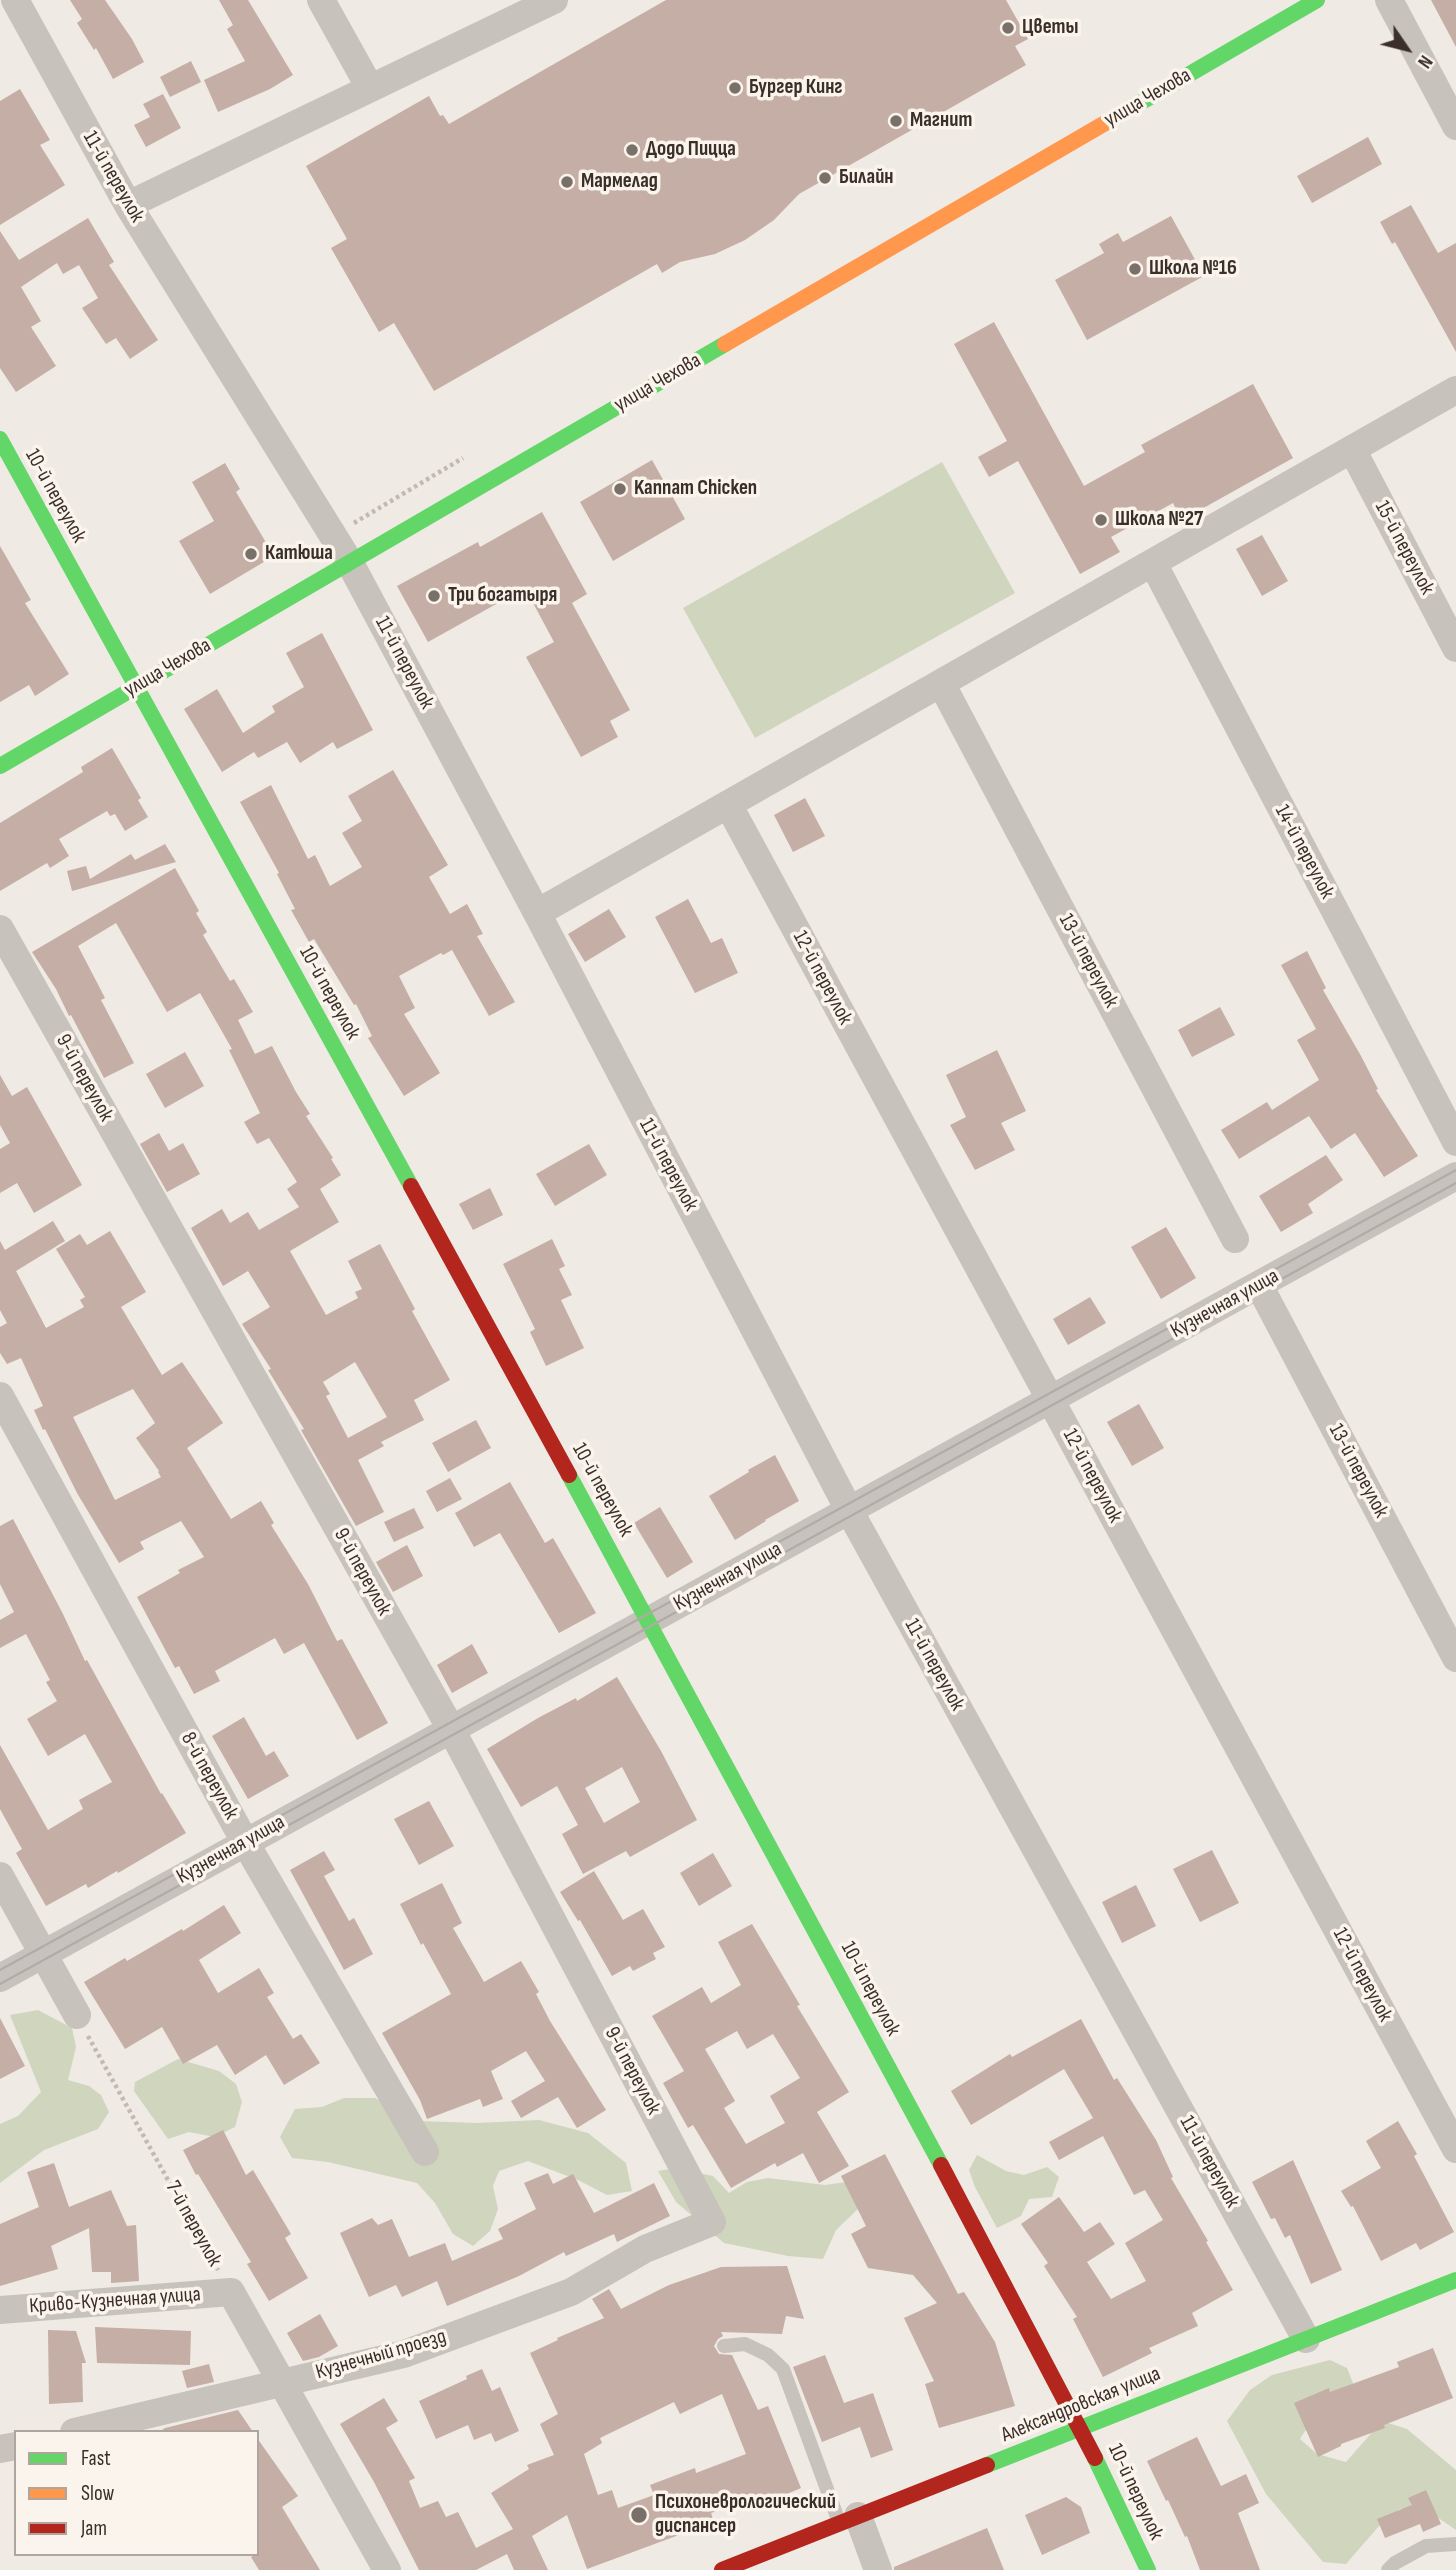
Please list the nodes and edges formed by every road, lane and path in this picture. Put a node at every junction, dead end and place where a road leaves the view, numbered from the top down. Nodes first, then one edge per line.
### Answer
1 (15, 0) edge
2 (321, 0) edge
3 (554, 0) edge
4 (1317, 0) edge
5 (1389, 0) edge
6 (370, 88) junction
7 (1456, 126) edge
8 (128, 205) junction
9 (1456, 390) edge
10 (0, 439) edge
11 (1352, 449) junction
12 (350, 563) junction
13 (1153, 563) junction
14 (1456, 648) edge
15 (941, 683) junction
16 (137, 687) junction
17 (0, 766) edge
18 (728, 804) junction
19 (537, 913) junction
20 (0, 929) edge
21 (1456, 1142) edge
22 (1456, 1177) edge
23 (1235, 1239) dead end
24 (1259, 1285) junction
25 (0, 1396) edge
26 (1051, 1400) junction
27 (849, 1510) junction
28 (649, 1620) junction
29 (1456, 1658) edge
30 (451, 1729) junction
31 (245, 1842) junction
32 (0, 1877) edge
33 (43, 1954) junction
34 (0, 1978) edge
35 (77, 2015) joint
36 (1456, 2148) edge
37 (425, 2152) dead end
38 (712, 2222) joint
39 (1456, 2280) edge
40 (230, 2292) junction
41 (0, 2309) edge
42 (1306, 2339) junction
43 (724, 2346) dead end
44 (280, 2382) junction
45 (1081, 2428) junction
46 (82, 2430) edge
47 (849, 2520) junction
48 (1456, 2544) edge
49 (387, 2570) edge
50 (722, 2570) edge
51 (878, 2570) edge
52 (1148, 2570) edge
53 (1388, 2570) edge

1 - 8 street, 11-й переулок
2 - 6 street
3 - 6 street
4 - 12 street, улица Чехова
5 - 7 street
6 - 8 street
8 - 12 street, 11-й переулок
9 - 11 street
10 - 16 street, 10-й переулок
11 - 13 street
11 - 14 street, 15-й переулок
12 - 16 street, улица Чехова
12 - 19 street, 11-й переулок
13 - 15 street
13 - 21 street, 14-й переулок
15 - 18 street
15 - 23 street, 13-й переулок
16 - 17 street, улица Чехова
16 - 28 street, 10-й переулок
18 - 19 street
18 - 26 street, 12-й переулок
19 - 27 street, 11-й переулок
20 - 30 street, 9-й переулок
22 - 24 street, Кузнечная улица
24 - 26 street, Кузнечная улица
24 - 29 street, 13-й переулок
25 - 31 street, 8-й переулок
26 - 27 street, Кузнечная улица
26 - 36 street, 12-й переулок
27 - 28 street, Кузнечная улица
27 - 42 street, 11-й переулок
28 - 30 street, Кузнечная улица
28 - 45 street, 10-й переулок
30 - 31 street, Кузнечная улица
30 - 38 street, 9-й переулок
31 - 33 street, Кузнечная улица
31 - 37 street, 8-й переулок
32 - 33 street
33 - 34 street, Кузнечная улица
33 - 35 street
35 - 40 path, 7-й переулок
38 - 44 street, Кузнечный проезд
39 - 42 street, Александровская улица
40 - 41 street, Криво-Кузнечная улица
40 - 44 street, 7-й переулок
42 - 45 street, Александровская улица
43 - 47 lane
44 - 46 street, Кузнечный проезд
44 - 49 street, 7-й переулок
45 - 47 street, Александровская улица
45 - 52 street, 10-й переулок
47 - 50 street, Александровская улица
47 - 51 street
48 - 53 lane

